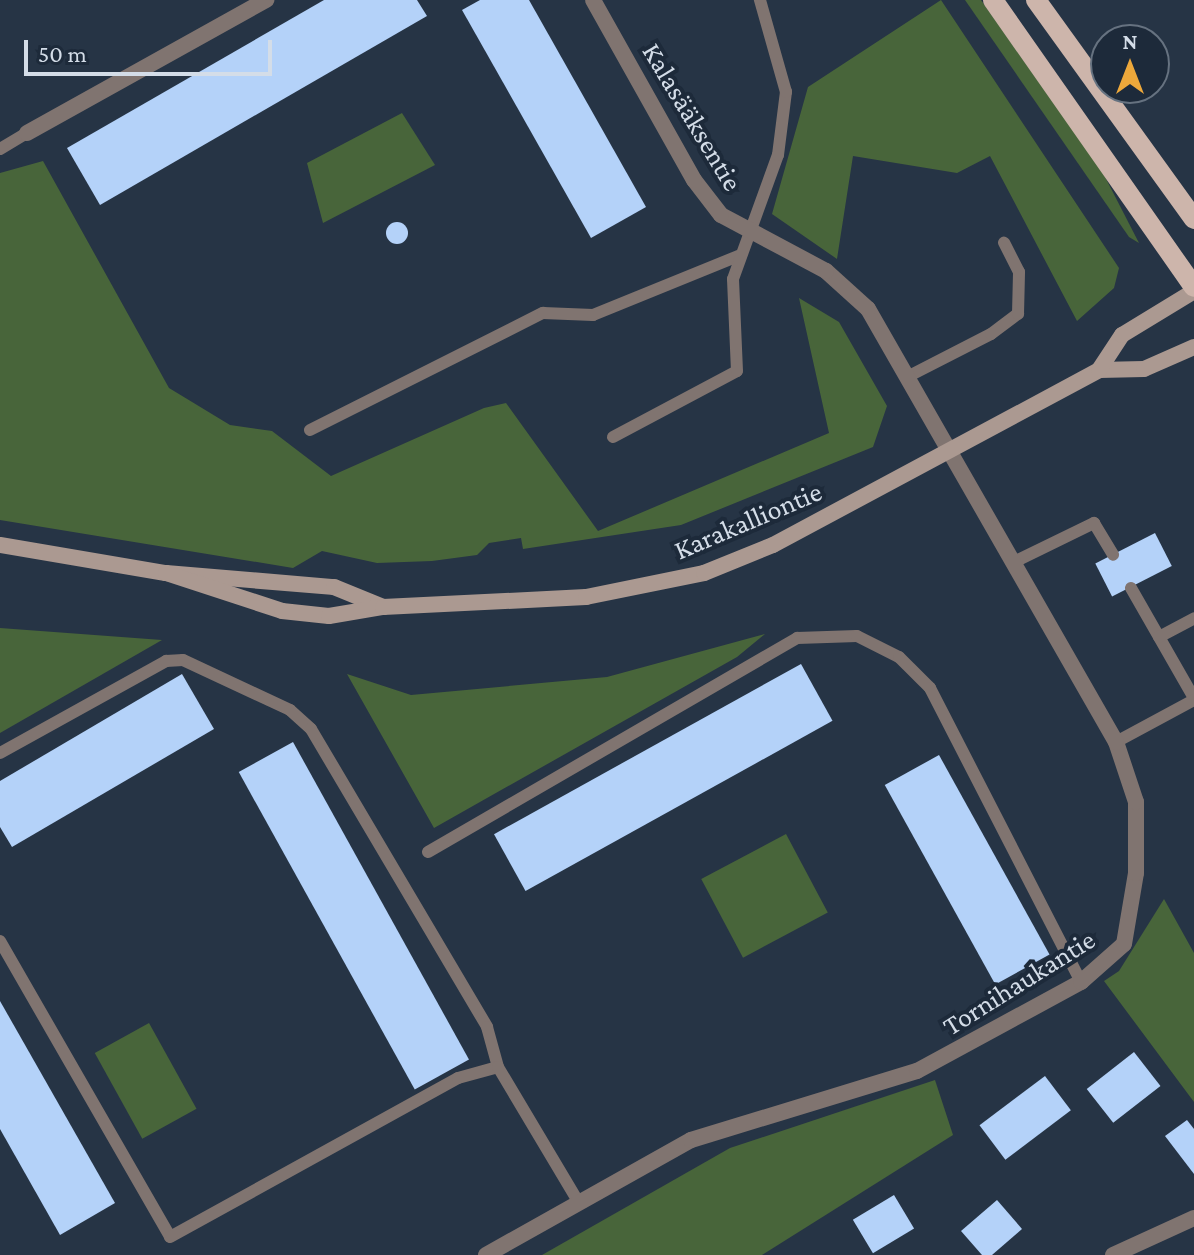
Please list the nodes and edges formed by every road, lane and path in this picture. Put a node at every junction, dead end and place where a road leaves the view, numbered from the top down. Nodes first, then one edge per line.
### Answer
1 (266, 0) edge
2 (593, 0) edge
3 (760, 0) edge
4 (993, 0) edge
5 (1036, 0) edge
6 (27, 133) joint
7 (0, 149) edge
8 (1194, 219) edge
9 (748, 232) junction
10 (1004, 243) dead end
11 (741, 255) junction
12 (1194, 289) edge
13 (1194, 347) edge
14 (1099, 370) junction
15 (907, 377) junction
16 (310, 430) dead end
17 (613, 437) dead end
18 (951, 452) junction
19 (0, 545) edge
20 (1113, 555) dead end
21 (1016, 561) junction
22 (166, 573) junction
23 (1131, 588) dead end
24 (383, 607) junction
25 (1194, 618) edge
26 (1159, 637) junction
27 (1194, 699) edge
28 (1116, 742) junction
29 (0, 753) edge
30 (428, 852) dead end
31 (0, 941) edge
32 (1081, 982) junction
33 (498, 1067) junction
34 (579, 1203) junction
35 (1194, 1218) edge
36 (486, 1255) edge
37 (1113, 1255) edge

1 - 6 street
2 - 9 street, Kalasääksentie
3 - 9 lane
4 - 12 main road
5 - 8 main road
6 - 7 lane
9 - 11 lane
9 - 15 street, Kalasääksentie
10 - 15 lane
11 - 16 lane
11 - 17 lane
12 - 14 street, Karakalliontie
13 - 14 street, Karakalliontie
14 - 18 street, Karakalliontie
15 - 18 street, Kalasääksentie
18 - 21 street, Tornihaukantie
18 - 24 street, Karakalliontie
19 - 22 street, Karakalliontie
20 - 21 lane
21 - 28 street, Tornihaukantie
22 - 24 street, Karakalliontie
22 - 24 street, Karakalliontie
23 - 26 lane
25 - 26 lane
26 - 27 lane
27 - 28 lane
28 - 32 street, Tornihaukantie
29 - 33 lane
30 - 32 lane
31 - 33 lane
32 - 34 street, Tornihaukantie
33 - 34 lane
34 - 36 street, Tornihaukantie
35 - 37 street

